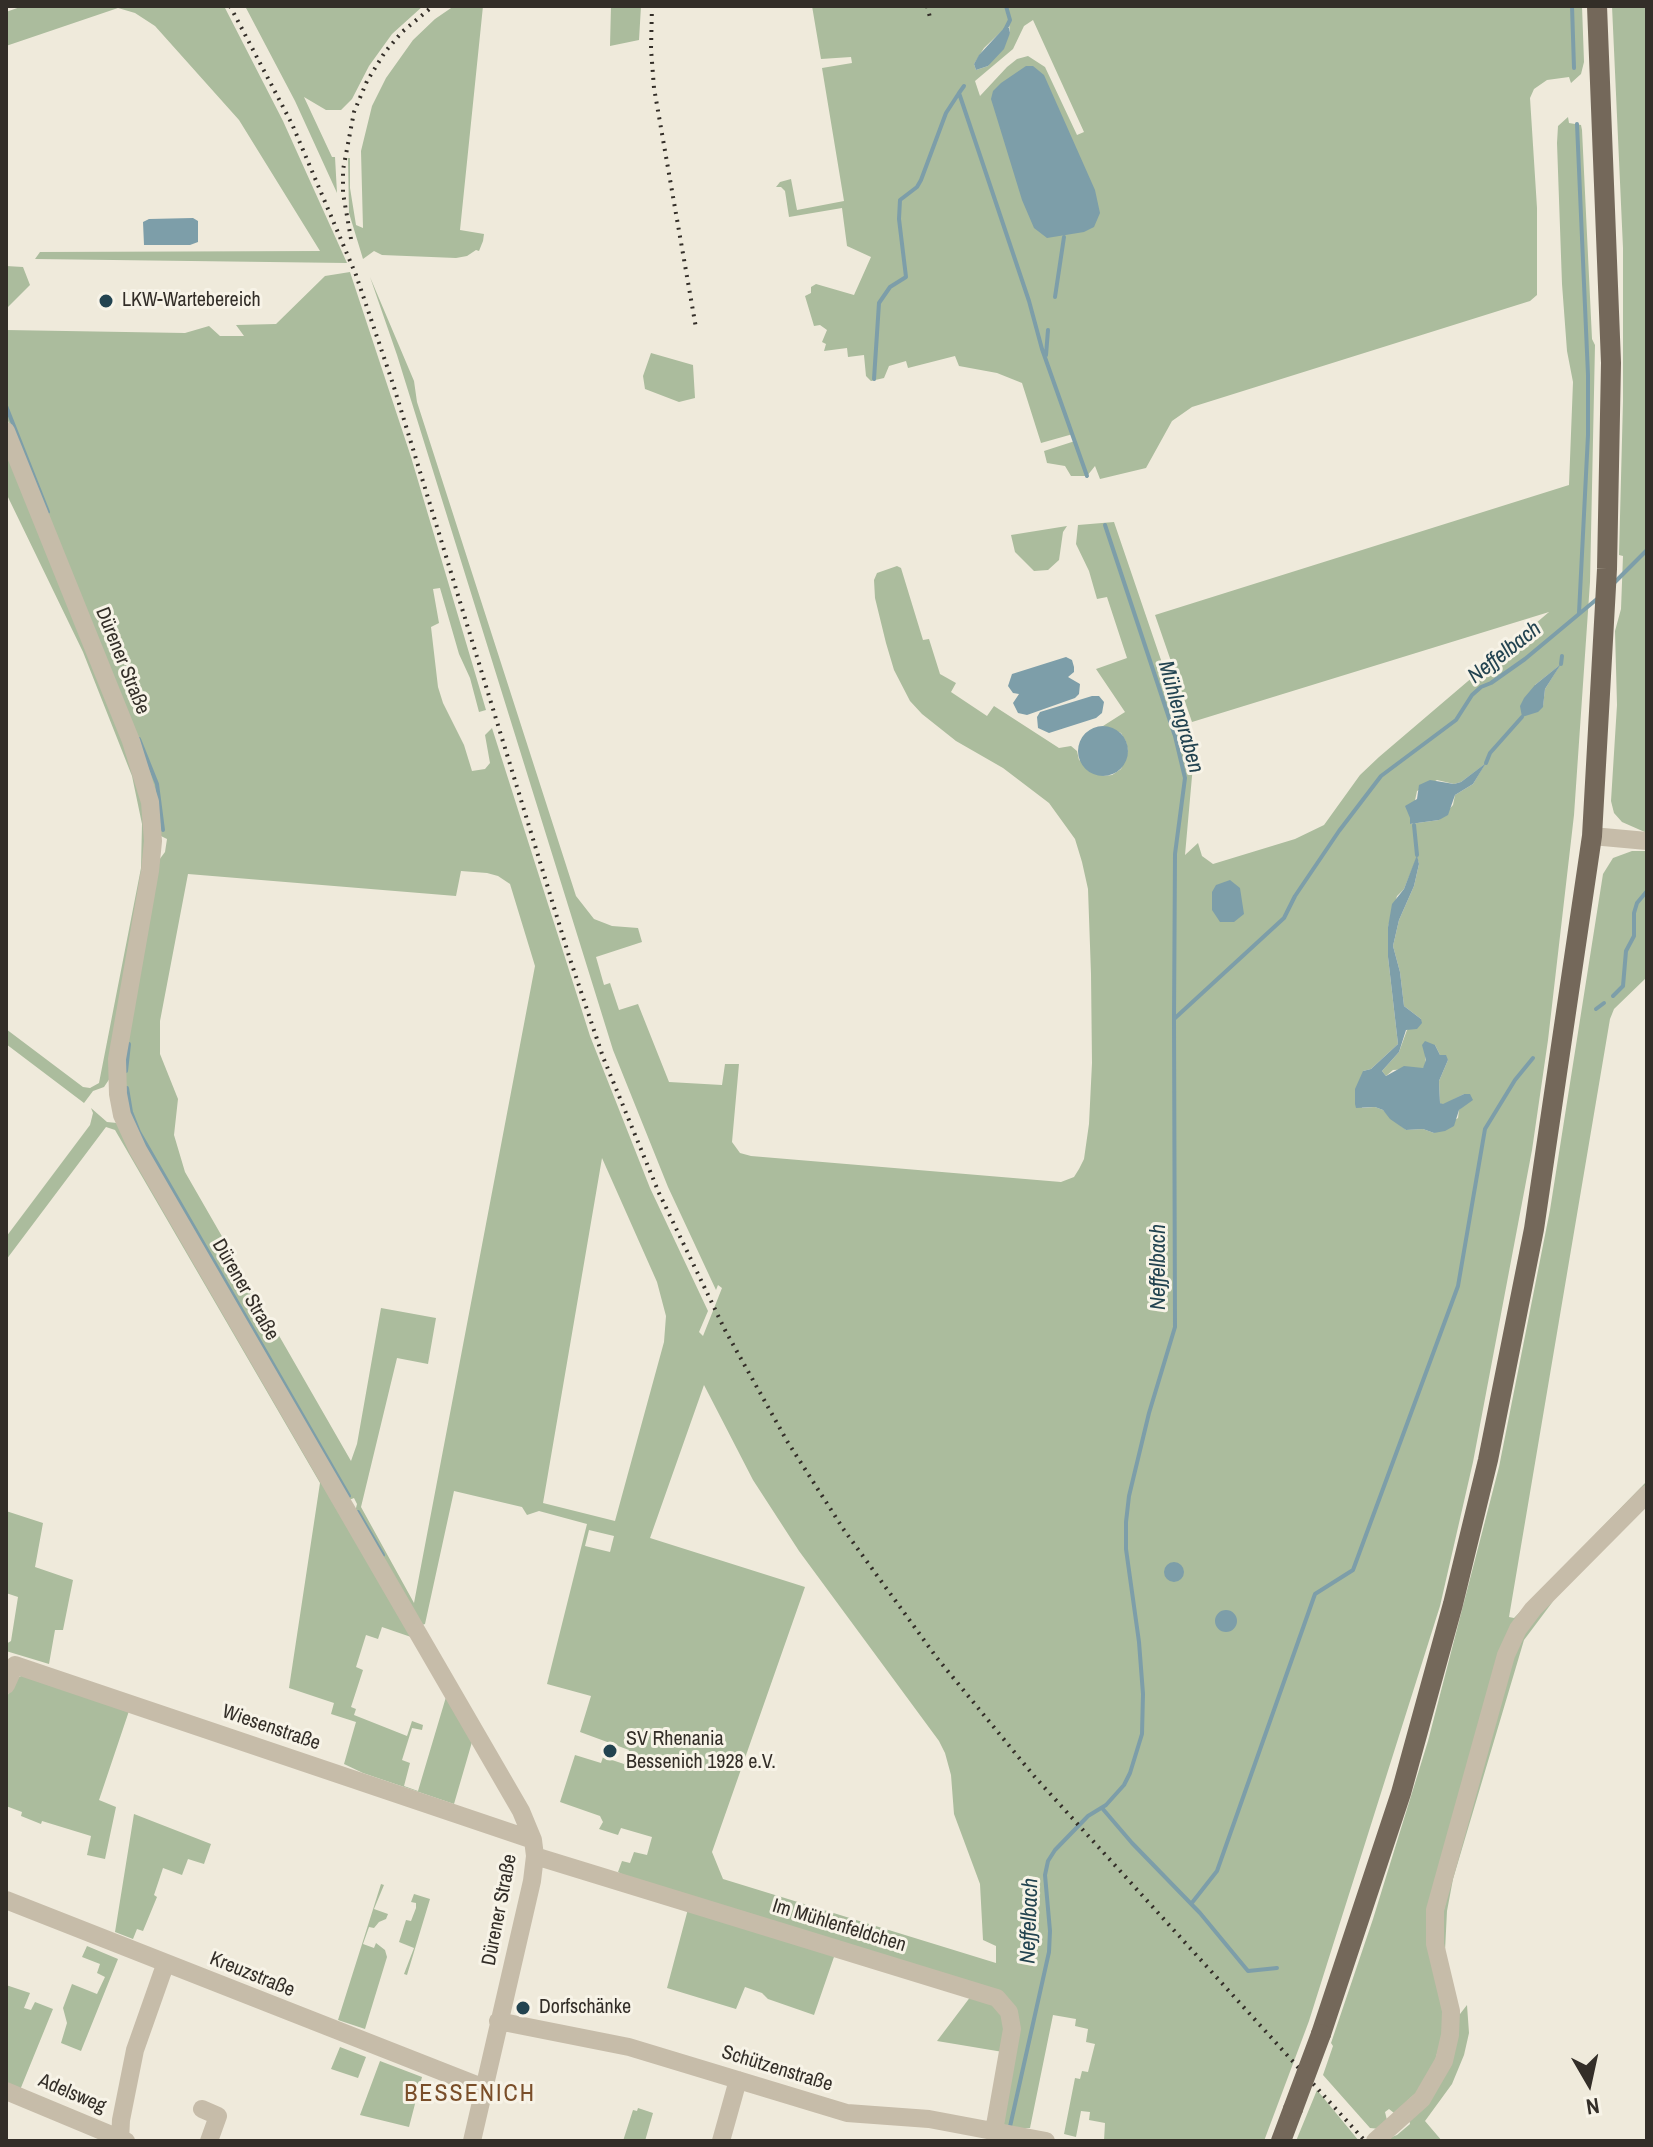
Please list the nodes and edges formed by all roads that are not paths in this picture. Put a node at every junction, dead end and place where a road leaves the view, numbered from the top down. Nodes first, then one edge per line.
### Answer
1 (1597, 6) edge
2 (6, 431) edge
3 (1592, 836) junction
4 (1647, 841) edge
5 (1647, 1494) edge
6 (6, 1685) edge
7 (534, 1848) junction
8 (6, 1900) edge
9 (165, 1965) junction
10 (498, 2021) junction
11 (738, 2080) junction
12 (484, 2088) junction
13 (6, 2091) edge
14 (202, 2109) dead end
15 (1004, 2133) junction
16 (122, 2140) edge
17 (209, 2141) edge
18 (472, 2141) edge
19 (721, 2141) edge
20 (1046, 2141) edge
21 (1281, 2141) edge
22 (1375, 2141) edge

1 - 3 main road
2 - 7 street, Dürener Straße
3 - 4 street
3 - 21 main road, bridge
5 - 22 street
6 - 7 street, Wiesenstraße
7 - 10 street, Dürener Straße
7 - 15 street, Im Mühlenfeldchen
8 - 9 street, Kreuzstraße
9 - 12 street, Kreuzstraße
9 - 16 street
10 - 11 street, Schützenstraße
10 - 12 street, Dürener Straße
11 - 15 street, Schützenstraße
11 - 19 street
12 - 18 street, Dürener Straße
13 - 16 street, Adelsweg
14 - 17 street
15 - 20 street, Schützenstraße

